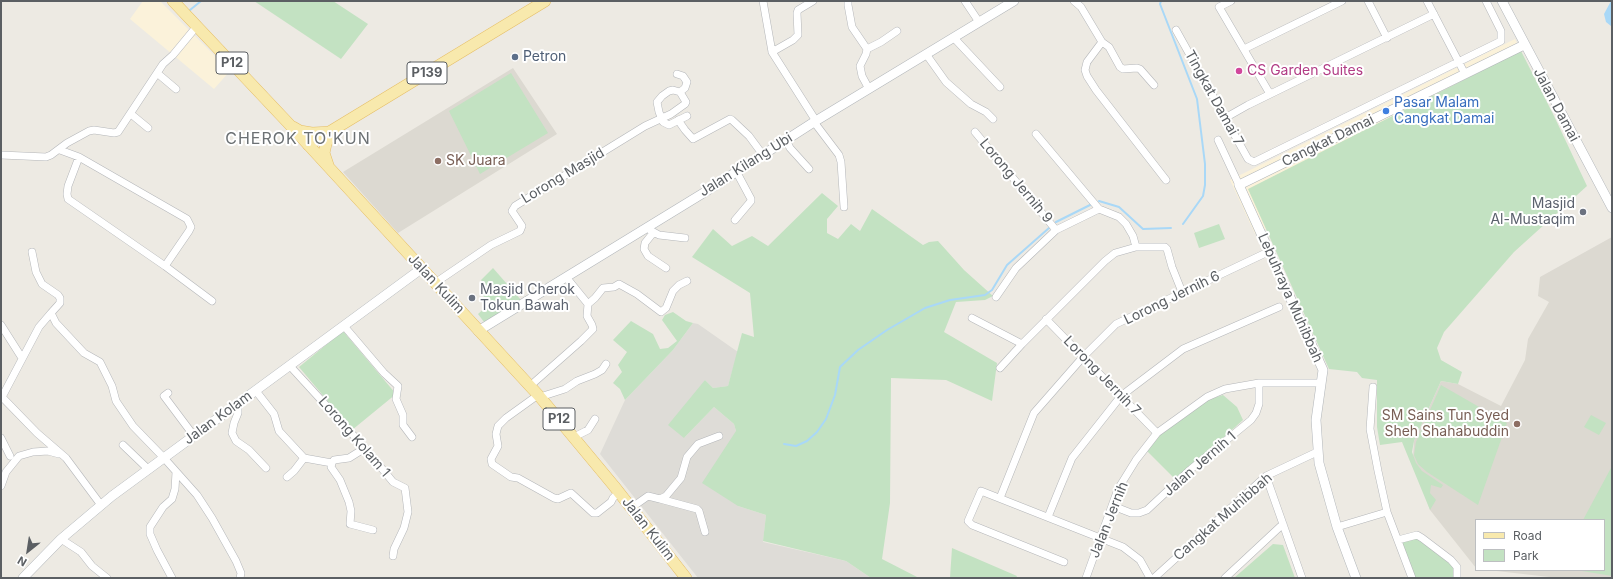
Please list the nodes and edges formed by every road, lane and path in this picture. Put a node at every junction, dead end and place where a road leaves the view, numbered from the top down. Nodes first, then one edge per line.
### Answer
1 (173, 1) edge
2 (545, 1) edge
3 (763, 1) edge
4 (813, 1) edge
5 (848, 1) edge
6 (966, 1) edge
7 (1014, 1) edge
8 (1074, 1) edge
9 (1231, 1) edge
10 (1342, 1) edge
11 (1368, 1) edge
12 (1427, 1) edge
13 (1486, 1) edge
14 (1502, 1) edge
15 (1434, 14) junction
16 (979, 22) junction
17 (197, 26) junction
18 (1176, 30) dead end
19 (897, 31) dead end
20 (954, 38) junction
21 (1387, 38) junction
22 (1102, 42) junction
23 (1524, 45) junction
24 (866, 49) junction
25 (1244, 49) junction
26 (772, 52) junction
27 (926, 54) junction
28 (1458, 62) junction
29 (158, 73) junction
30 (677, 74) dead end
31 (1465, 74) junction
32 (1154, 85) dead end
33 (1000, 87) dead end
34 (869, 89) junction
35 (176, 90) dead end
36 (680, 92) junction
37 (1270, 94) junction
38 (131, 114) junction
39 (687, 116) dead end
40 (661, 118) junction
41 (1225, 118) junction
42 (993, 119) dead end
43 (678, 120) junction
44 (815, 122) junction
45 (290, 125) junction
46 (148, 128) dead end
47 (331, 132) junction
48 (975, 132) dead end
49 (1036, 134) dead end
50 (786, 140) junction
51 (1218, 140) dead end
52 (308, 145) junction
53 (60, 150) junction
54 (1, 155) edge
55 (763, 155) junction
56 (79, 157) junction
57 (1254, 162) joint
58 (329, 168) junction
59 (810, 169) dead end
60 (736, 171) junction
61 (1166, 180) dead end
62 (1239, 185) junction
63 (844, 207) dead end
64 (1612, 208) edge
65 (1099, 209) junction
66 (735, 220) dead end
67 (650, 230) junction
68 (1056, 230) junction
69 (685, 238) dead end
70 (1136, 247) junction
71 (1270, 251) junction
72 (32, 252) dead end
73 (165, 266) junction
74 (666, 268) dead end
75 (421, 269) junction
76 (566, 277) junction
77 (687, 281) dead end
78 (435, 283) junction
79 (1182, 292) junction
80 (996, 297) dead end
81 (212, 301) dead end
82 (588, 304) junction
83 (1279, 307) dead end
84 (52, 313) junction
85 (972, 318) dead end
86 (1046, 319) junction
87 (1, 325) edge
88 (344, 326) junction
89 (478, 331) junction
90 (1022, 344) junction
91 (1083, 357) junction
92 (22, 358) junction
93 (606, 364) dead end
94 (290, 366) junction
95 (1000, 368) dead end
96 (1259, 383) junction
97 (1321, 383) junction
98 (530, 386) junction
99 (1373, 387) dead end
100 (256, 391) junction
101 (168, 393) dead end
102 (539, 396) junction
103 (1121, 396) junction
104 (2, 397) edge
105 (238, 404) junction
106 (594, 419) dead end
107 (1157, 433) junction
108 (194, 436) junction
109 (718, 436) dead end
110 (412, 437) dead end
111 (574, 437) junction
112 (1, 438) edge
113 (124, 445) dead end
114 (365, 448) junction
115 (1317, 452) junction
116 (62, 454) junction
117 (10, 456) junction
118 (19, 456) junction
119 (1, 457) edge
120 (164, 458) junction
121 (304, 458) junction
122 (332, 463) junction
123 (266, 468) dead end
124 (148, 469) junction
125 (176, 472) junction
126 (1266, 476) junction
127 (287, 477) dead end
128 (1, 486) edge
129 (619, 492) junction
130 (1000, 498) junction
131 (660, 499) junction
132 (101, 505) junction
133 (1113, 506) junction
134 (631, 508) junction
135 (1387, 512) junction
136 (1048, 517) junction
137 (1283, 524) junction
138 (1337, 527) junction
139 (373, 530) dead end
140 (706, 532) dead end
141 (1100, 538) junction
142 (61, 539) junction
143 (1398, 540) junction
144 (393, 556) dead end
145 (1064, 562) dead end
146 (23, 578) edge
147 (107, 578) edge
148 (172, 578) edge
149 (240, 578) edge
150 (686, 578) edge
151 (1086, 578) edge
152 (1150, 578) edge
153 (1154, 578) edge
154 (1225, 578) edge
155 (1302, 578) edge
156 (1356, 578) edge
157 (1412, 578) edge
158 (1457, 578) edge

1 - 17 main road, Jalan Kulim / P12
2 - 47 main road, P139
3 - 26 street
4 - 26 street
5 - 24 street
6 - 16 street
7 - 16 street, Jalan Kilang Ubi
8 - 22 street
9 - 25 street
10 - 25 street
11 - 21 street
12 - 15 street
13 - 28 street, Cangkat Damai
14 - 23 street, Jalan Damai
15 - 21 street
15 - 28 street
16 - 20 street, Jalan Kilang Ubi
17 - 29 street
17 - 45 main road, Jalan Kulim / P12
18 - 41 street, Tingkat Damai 7
19 - 24 street
20 - 27 street, Jalan Kilang Ubi
20 - 33 street
21 - 37 street
22 - 32 street
22 - 61 street
23 - 31 street, Cangkat Damai
23 - 64 street, Jalan Damai
24 - 34 street
25 - 37 street
26 - 44 street
27 - 34 street, Jalan Kilang Ubi
27 - 42 street
28 - 31 street
28 - 57 street, Cangkat Damai
29 - 35 street
29 - 38 street
30 - 36 street
31 - 62 street, Cangkat Damai
34 - 44 street, Jalan Kilang Ubi
36 - 40 street
36 - 40 street
37 - 41 street
38 - 46 street
38 - 53 street
39 - 43 street
40 - 43 street
40 - 78 street, Lorong Masjid
41 - 57 street, Tingkat Damai 7
43 - 55 street
44 - 50 street, Jalan Kilang Ubi
44 - 63 street
45 - 47 main road
45 - 52 main road, Jalan Kulim / P12
47 - 52 main road, P139
47 - 58 main road
48 - 68 street, Lorong Jernih 9
49 - 65 street
50 - 55 street, Jalan Kilang Ubi
50 - 59 street
51 - 62 street, Lebuhraya Muhibbah
52 - 58 main road, Jalan Kulim / P12
53 - 54 street
53 - 56 street
55 - 60 street, Jalan Kilang Ubi
56 - 73 street
56 - 73 street
58 - 75 main road, Jalan Kulim / P12
60 - 66 street
60 - 67 street, Jalan Kilang Ubi
62 - 71 street, Lebuhraya Muhibbah
65 - 68 street
65 - 70 street
67 - 69 street
67 - 74 street
67 - 76 street, Jalan Kilang Ubi
68 - 80 street
70 - 79 street
70 - 86 street
71 - 79 street, Lorong Jernih 6
71 - 97 street, Lebuhraya Muhibbah
72 - 84 street
73 - 81 street
75 - 78 main road, Jalan Kulim / P12
75 - 88 street, Jalan Kolam
76 - 82 street
76 - 89 street, Jalan Kilang Ubi
77 - 82 street
78 - 89 main road, Jalan Kulim / P12
79 - 91 street, Lorong Jernih 6
82 - 98 street
83 - 103 street
84 - 92 street
84 - 120 street
85 - 90 street
86 - 90 street
86 - 91 street, Lorong Jernih 7
87 - 92 street
88 - 94 street, Jalan Kolam
88 - 110 street
89 - 98 main road, Jalan Kulim / P12
90 - 95 street
91 - 103 street, Lorong Jernih 7
91 - 130 street, Lorong Jernih 6
92 - 104 street
93 - 102 street
94 - 100 street, Jalan Kolam
94 - 114 street, Lorong Kolam 1
96 - 97 street, Jalan Jernih
96 - 107 street, Jalan Jernih
96 - 133 street, Jalan Jernih 1
97 - 115 street, Lebuhraya Muhibbah
98 - 102 main road, Jalan Kulim / P12
99 - 135 street
100 - 105 street, Jalan Kolam
100 - 121 street
101 - 108 street
102 - 111 main road, Jalan Kulim / P12
102 - 129 street
103 - 107 street, Lorong Jernih 7
103 - 136 street
104 - 116 street
105 - 108 street, Jalan Kolam
105 - 123 street
106 - 111 street
107 - 133 street, Jalan Jernih
108 - 120 street, Jalan Kolam
109 - 131 street
111 - 129 main road, Jalan Kulim / P12
112 - 117 street
113 - 124 street
114 - 122 street
114 - 144 street, Lorong Kolam 1
115 - 126 street, Cangkat Muhibbah
115 - 138 street, Lebuhraya Muhibbah
116 - 118 street
116 - 132 street
117 - 118 street
117 - 119 street
118 - 128 street
120 - 124 street, Jalan Kolam
120 - 125 street
121 - 122 street
121 - 127 street
122 - 139 street
124 - 132 street, Jalan Kolam
125 - 148 street
125 - 149 street
126 - 137 street
126 - 153 street, Cangkat Muhibbah
129 - 134 main road, Jalan Kulim / P12
130 - 136 street
130 - 145 street
131 - 134 street
131 - 140 street
132 - 142 street, Jalan Kolam
133 - 141 street, Jalan Jernih
134 - 150 main road, Jalan Kulim / P12
135 - 138 street
135 - 143 street
136 - 141 street
137 - 154 street
137 - 155 street
138 - 156 street, Lebuhraya Muhibbah
141 - 151 street, Jalan Jernih
141 - 152 street
142 - 146 street, Jalan Kolam
142 - 147 street
143 - 157 street
143 - 158 street

